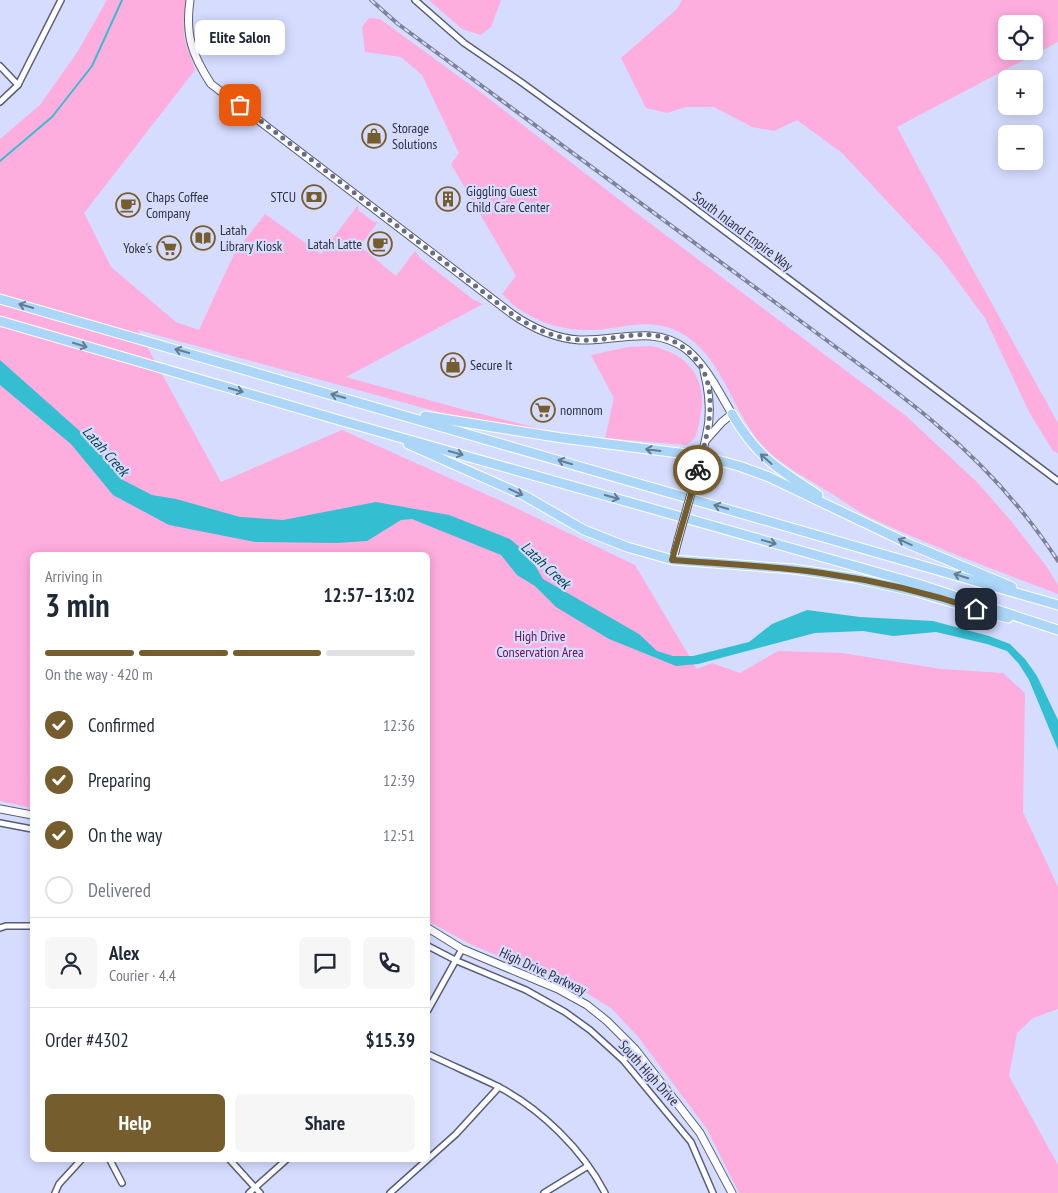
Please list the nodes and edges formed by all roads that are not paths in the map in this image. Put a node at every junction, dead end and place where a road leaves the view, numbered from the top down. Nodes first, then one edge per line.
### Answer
1 (61, 0) edge
2 (190, 0) edge
3 (415, 0) edge
4 (0, 66) edge
5 (18, 85) junction
6 (0, 102) edge
7 (0, 299) edge
8 (0, 321) edge
9 (703, 369) junction
10 (385, 410) junction
11 (732, 414) junction
12 (375, 430) junction
13 (706, 440) junction
14 (702, 456) junction
15 (1058, 481) edge
16 (861, 521) junction
17 (672, 560) junction
18 (1047, 601) junction
19 (1058, 604) edge
20 (1038, 623) junction
21 (1058, 630) edge
22 (0, 809) edge
23 (30, 815) edge
24 (0, 823) edge
25 (30, 829) edge
26 (30, 926) edge
27 (0, 928) edge
28 (430, 929) edge
29 (430, 947) edge
30 (462, 949) junction
31 (457, 961) junction
32 (430, 1007) edge
33 (635, 1049) junction
34 (430, 1055) edge
35 (623, 1060) junction
36 (499, 1087) junction
37 (430, 1157) edge
38 (79, 1162) edge
39 (111, 1162) edge
40 (232, 1162) edge
41 (284, 1162) edge
42 (425, 1162) edge
43 (588, 1166) junction
44 (122, 1183) dead end
45 (255, 1187) junction
46 (55, 1193) edge
47 (249, 1193) edge
48 (260, 1193) edge
49 (390, 1193) edge
50 (544, 1193) edge
51 (605, 1193) edge
52 (713, 1193) edge
53 (732, 1193) edge

1 - 5 street
2 - 9 main road
3 - 15 street, South Inland Empire Way
4 - 5 street
5 - 6 street
10 -> 7 highway
8 -> 12 highway
9 - 11 main road
9 - 13 main road
14 -> 10 highway
18 -> 10 highway
11 - 13 main road
16 -> 11 highway
12 -> 17 highway
12 -> 20 highway
13 - 14 main road
14 - 16 highway
14 - 17 main road, bridge
18 -> 16 highway
17 - 20 highway
18 - 19 highway
20 - 21 highway
22 - 23 main road
24 - 25 street
26 - 27 street
28 - 30 main road
29 - 31 street, South High Drive
30 - 31 street
30 - 33 main road, High Drive Parkway
31 - 32 street
31 - 35 street, South High Drive
33 - 35 street
33 - 53 main road, High Drive Parkway
34 - 36 street
35 - 52 street, South High Drive
36 - 37 street
36 - 43 street
38 - 46 street
39 - 44 street
40 - 45 street
41 - 45 street
42 - 49 street
43 - 50 street
43 - 51 street
45 - 47 street
45 - 48 street

